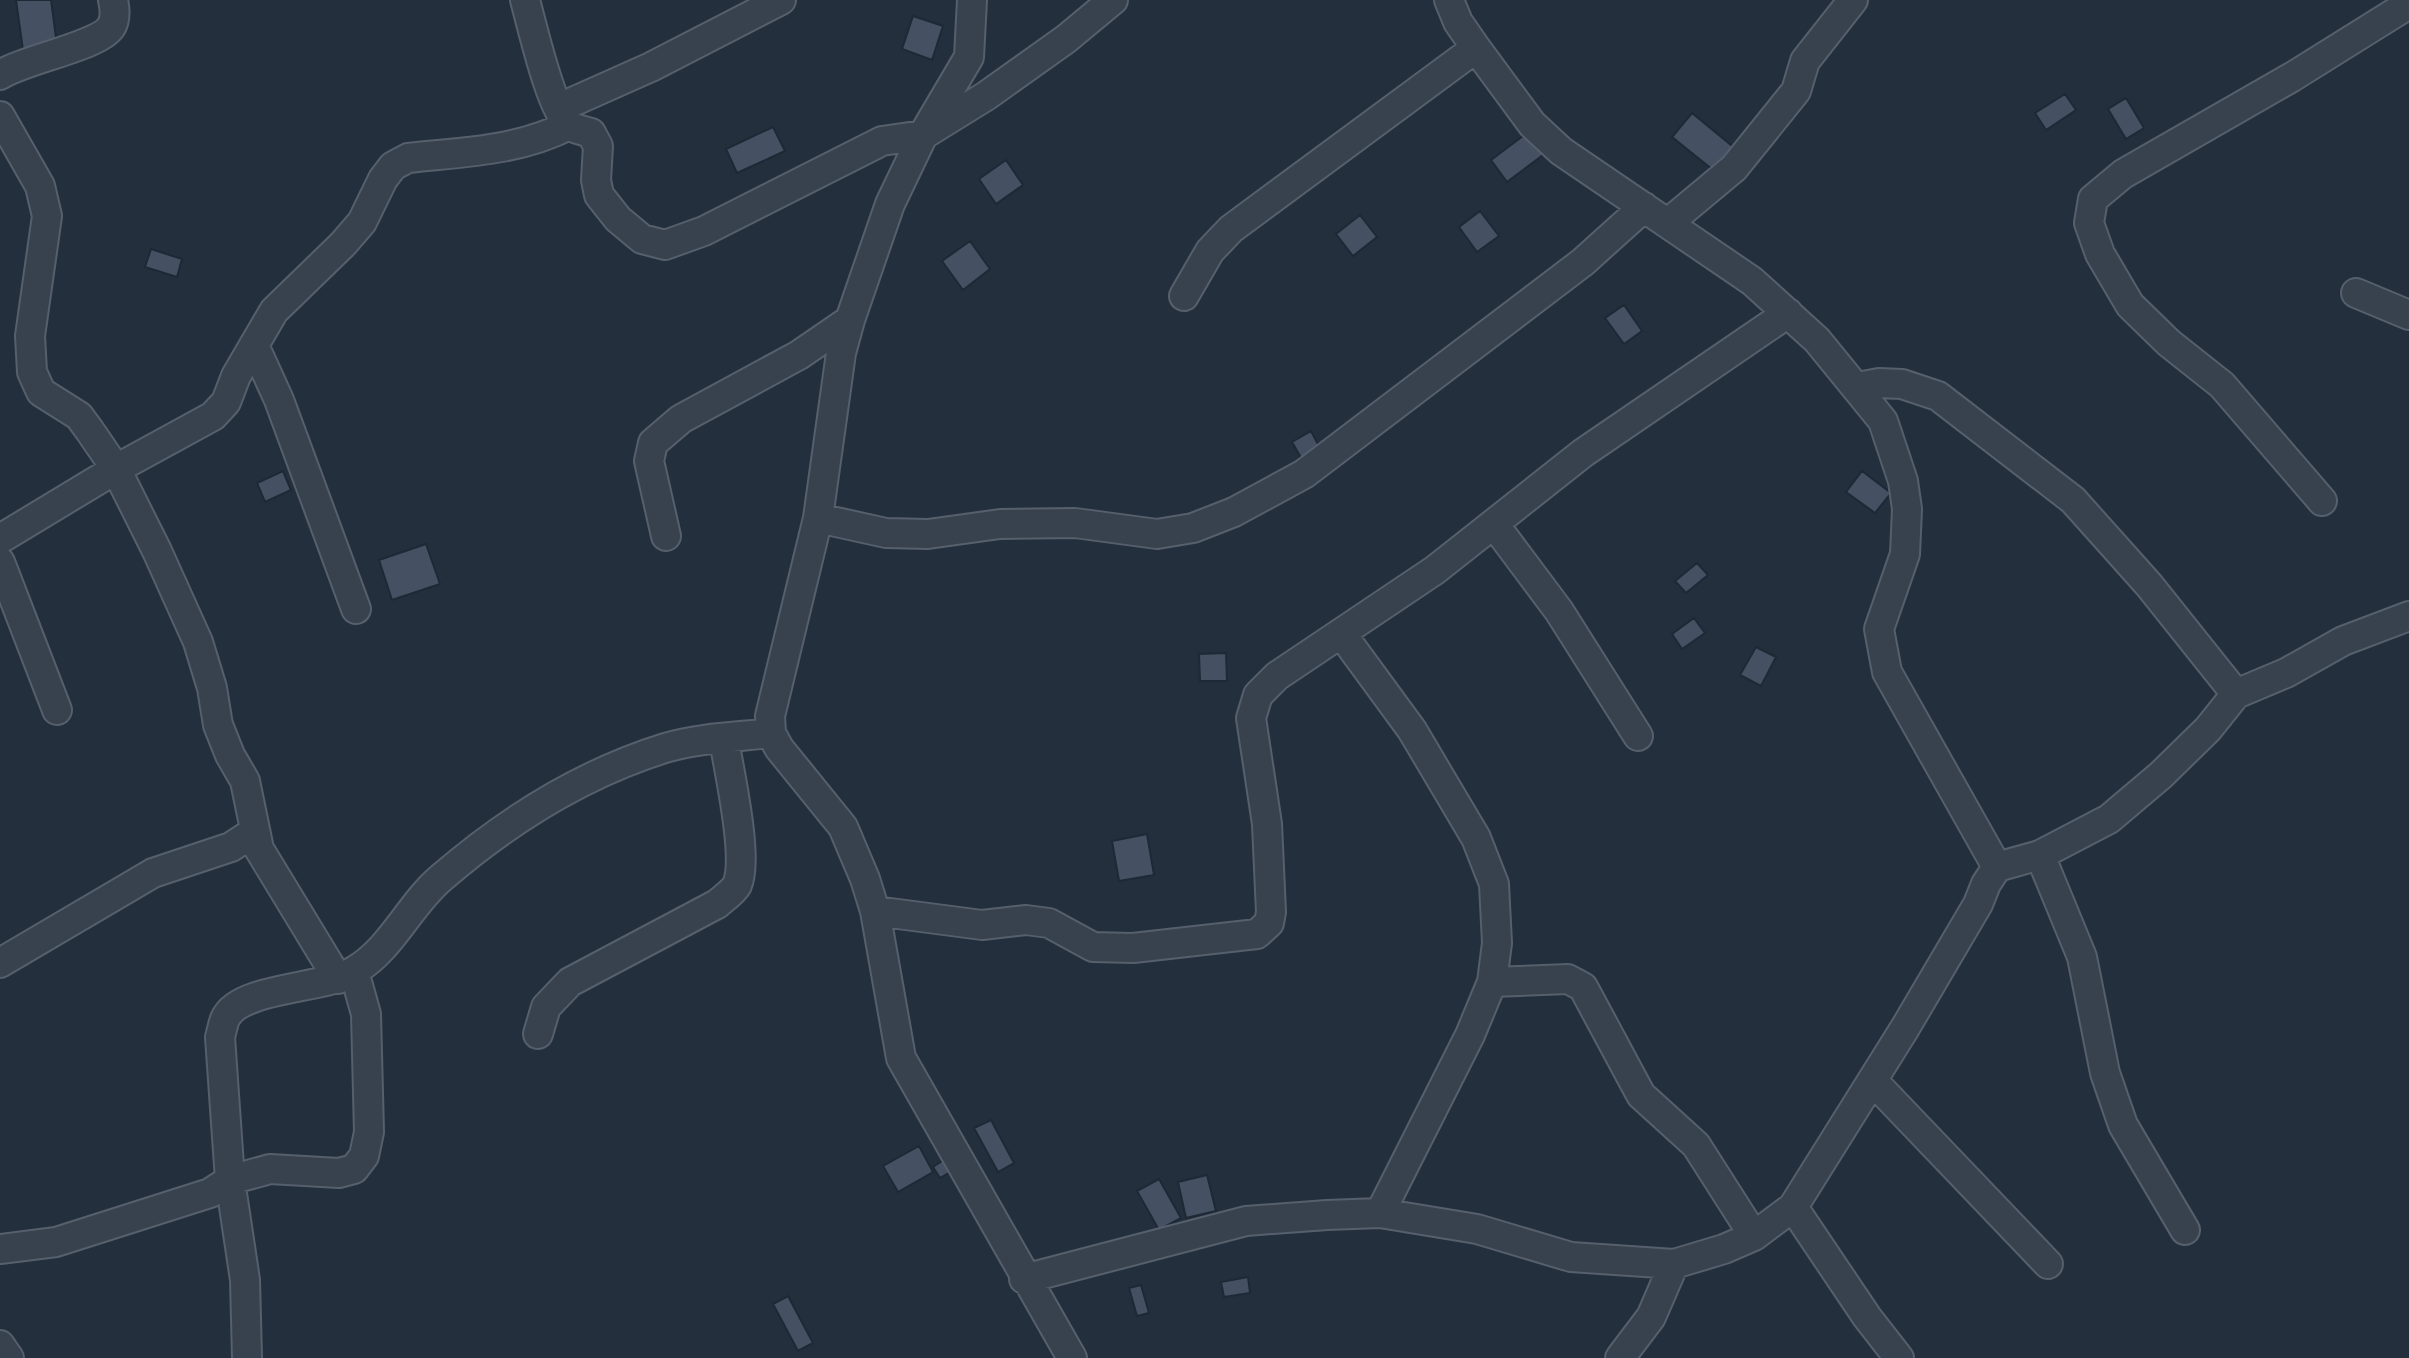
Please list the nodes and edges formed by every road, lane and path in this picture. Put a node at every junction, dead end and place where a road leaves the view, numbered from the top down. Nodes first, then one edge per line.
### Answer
1 (113, 0) edge
2 (525, 0) edge
3 (781, 0) edge
4 (972, 0) edge
5 (1113, 0) edge
6 (1449, 0) edge
7 (1853, 0) edge
8 (2409, 4) edge
9 (1476, 48) junction
10 (0, 75) edge
11 (0, 116) edge
12 (564, 117) junction
13 (923, 135) junction
14 (1644, 207) junction
15 (1668, 223) junction
16 (2356, 293) dead end
17 (1184, 296) dead end
18 (1788, 313) junction
19 (2409, 315) edge
20 (850, 320) junction
21 (254, 345) junction
22 (1858, 387) junction
23 (116, 469) junction
24 (2322, 501) dead end
25 (818, 519) junction
26 (1494, 524) junction
27 (666, 536) dead end
28 (0, 539) edge
29 (0, 562) edge
30 (356, 610) dead end
31 (2409, 616) edge
32 (1341, 634) junction
33 (2236, 694) junction
34 (57, 710) dead end
35 (771, 733) junction
36 (1638, 736) dead end
37 (724, 739) junction
38 (254, 832) junction
39 (2040, 855) junction
40 (1997, 867) junction
41 (875, 911) junction
42 (0, 962) edge
43 (346, 975) junction
44 (1492, 982) junction
45 (538, 1034) dead end
46 (1873, 1081) junction
47 (230, 1181) junction
48 (1793, 1207) junction
49 (1380, 1213) junction
50 (2185, 1230) dead end
51 (1754, 1236) junction
52 (0, 1250) edge
53 (1674, 1264) junction
54 (2048, 1264) dead end
55 (1024, 1279) junction
56 (0, 1345) edge
57 (9, 1358) edge
58 (247, 1358) edge
59 (1072, 1358) edge
60 (1620, 1358) edge
61 (1899, 1358) edge

1 - 10 street
2 - 12 street
3 - 12 street
4 - 13 street
5 - 13 street
6 - 9 street
7 - 15 street
8 - 24 street
9 - 14 street
9 - 17 street
11 - 23 street
12 - 13 street
12 - 21 street
13 - 20 street
14 - 15 street
14 - 25 street
15 - 18 street
16 - 19 street
18 - 22 street
18 - 26 street
20 - 25 street
20 - 27 street
21 - 23 street
21 - 30 street
22 - 33 street
22 - 40 street
23 - 28 street
23 - 38 street
25 - 35 street
26 - 32 street
26 - 36 street
29 - 34 street
31 - 33 street
32 - 41 street
32 - 44 street
33 - 39 street
35 - 37 street
35 - 41 street
37 - 43 street
37 - 45 street
38 - 42 street
38 - 43 street
39 - 40 street
39 - 50 street
40 - 46 street
41 - 55 street
43 - 47 street
43 - 47 street
44 - 49 street
44 - 51 street
46 - 48 street
46 - 54 street
47 - 52 street
47 - 58 street
48 - 51 street
48 - 61 street
49 - 53 street
49 - 55 street
51 - 53 street
53 - 60 street
55 - 59 street
56 - 57 street

